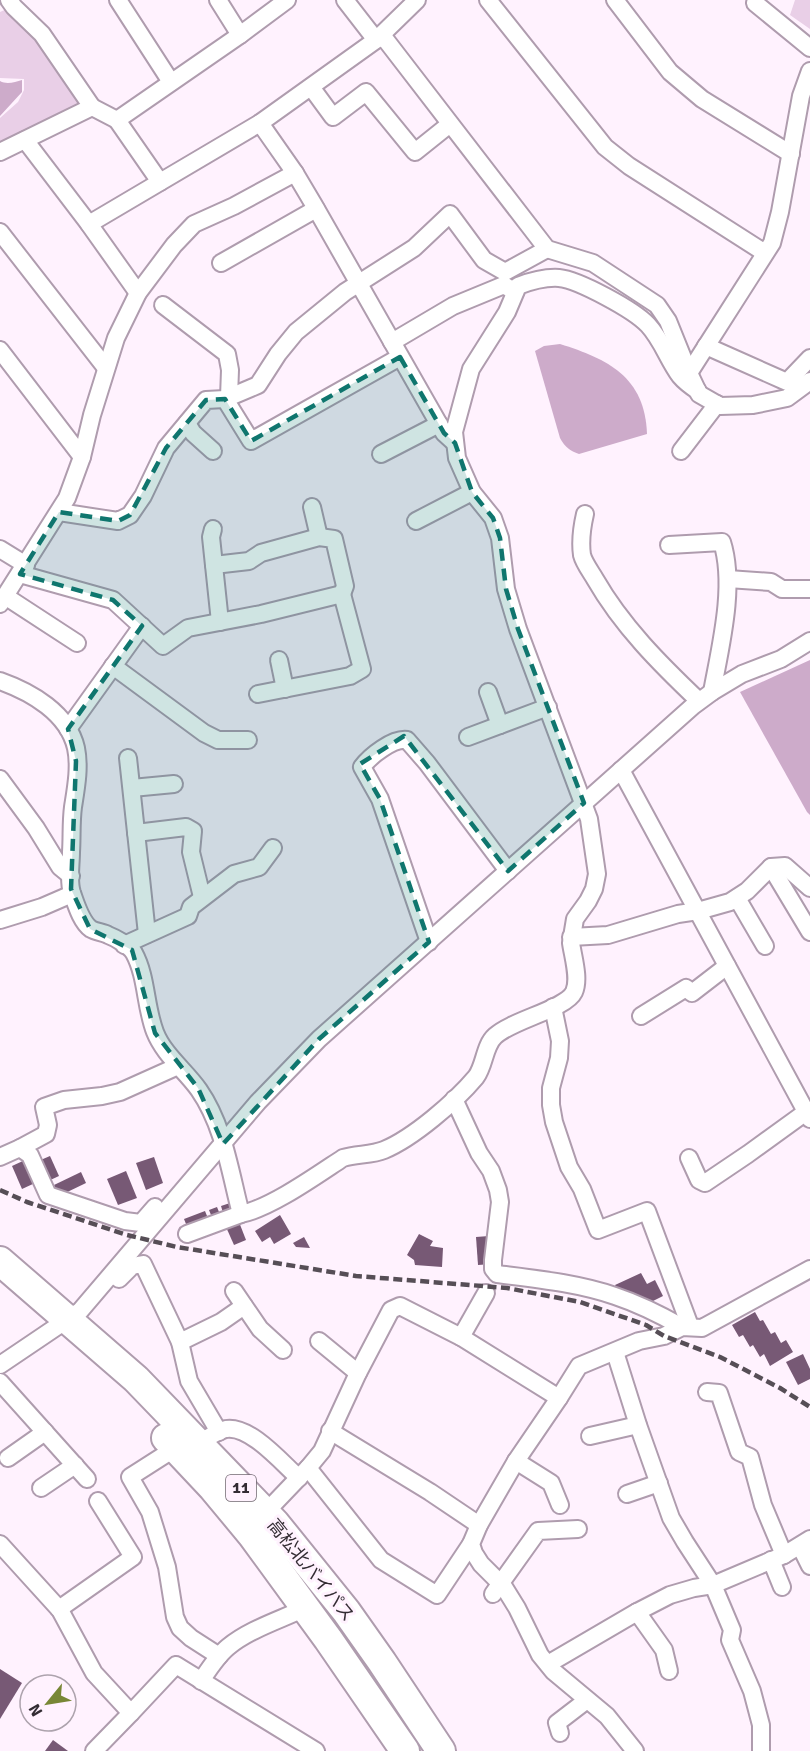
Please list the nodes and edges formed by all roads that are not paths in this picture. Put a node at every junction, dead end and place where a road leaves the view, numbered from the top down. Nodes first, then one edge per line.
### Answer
1 (9, 0) edge
2 (118, 0) edge
3 (218, 0) edge
4 (286, 0) edge
5 (345, 0) edge
6 (488, 0) edge
7 (615, 0) edge
8 (409, 3) edge
9 (755, 3) dead end
10 (240, 35) junction
11 (379, 38) junction
12 (810, 48) edge
13 (810, 71) edge
14 (171, 82) junction
15 (310, 87) junction
16 (92, 106) junction
17 (117, 120) junction
18 (260, 123) junction
19 (450, 124) junction
20 (25, 140) junction
21 (0, 152) edge
22 (791, 154) junction
23 (295, 173) junction
24 (160, 182) junction
25 (316, 209) junction
26 (89, 224) junction
27 (0, 232) edge
28 (547, 249) junction
29 (765, 253) junction
30 (221, 263) dead end
31 (358, 283) junction
32 (515, 292) junction
33 (138, 293) junction
34 (163, 305) dead end
35 (392, 342) junction
36 (706, 346) junction
37 (0, 350) edge
38 (400, 357) junction
39 (810, 358) edge
40 (106, 368) junction
41 (688, 373) junction
42 (810, 381) edge
43 (698, 391) junction
44 (227, 398) junction
45 (717, 404) junction
46 (187, 423) junction
47 (439, 424) junction
48 (455, 443) junction
49 (213, 451) dead end
50 (681, 451) dead end
51 (381, 454) dead end
52 (82, 457) junction
53 (472, 492) junction
54 (312, 507) dead end
55 (59, 512) junction
56 (585, 514) dead end
57 (416, 521) dead end
58 (213, 529) dead end
59 (319, 537) junction
60 (669, 545) dead end
61 (0, 549) edge
62 (214, 565) junction
63 (23, 569) junction
64 (728, 579) junction
65 (810, 589) edge
66 (342, 594) junction
67 (3, 600) edge
68 (220, 622) junction
69 (142, 626) junction
70 (810, 641) edge
71 (77, 643) dead end
72 (279, 660) dead end
73 (113, 666) junction
74 (0, 681) edge
75 (285, 689) junction
76 (488, 692) dead end
77 (258, 694) dead end
78 (706, 697) junction
79 (548, 707) junction
80 (500, 725) junction
81 (68, 729) junction
82 (468, 737) dead end
83 (248, 740) dead end
84 (128, 758) dead end
85 (621, 770) junction
86 (0, 779) edge
87 (174, 784) dead end
88 (132, 788) junction
89 (584, 803) junction
90 (136, 833) junction
91 (273, 848) dead end
92 (771, 867) junction
93 (508, 871) junction
94 (71, 876) junction
95 (810, 888) edge
96 (72, 894) junction
97 (202, 897) junction
98 (737, 898) junction
99 (698, 911) junction
100 (0, 920) edge
101 (810, 932) edge
102 (147, 934) junction
103 (571, 937) junction
104 (429, 942) junction
105 (124, 945) junction
106 (765, 946) dead end
107 (727, 966) junction
108 (553, 1007) junction
109 (641, 1016) dead end
110 (178, 1066) junction
111 (454, 1099) junction
112 (806, 1106) edge
113 (222, 1137) junction
114 (20, 1148) junction
115 (0, 1157) edge
116 (689, 1158) dead end
117 (242, 1214) junction
118 (187, 1234) dead end
119 (0, 1261) edge
120 (810, 1269) edge
121 (0, 1284) edge
122 (234, 1291) dead end
123 (486, 1293) dead end
124 (244, 1306) junction
125 (67, 1320) junction
126 (686, 1327) junction
127 (461, 1337) junction
128 (319, 1341) dead end
129 (180, 1342) junction
130 (283, 1350) dead end
131 (615, 1352) junction
132 (0, 1365) edge
133 (358, 1373) junction
134 (0, 1382) edge
135 (718, 1390) dead end
136 (559, 1398) junction
137 (638, 1425) junction
138 (330, 1431) junction
139 (45, 1432) junction
140 (590, 1436) dead end
141 (197, 1440) junction
142 (8, 1458) dead end
143 (516, 1461) junction
144 (75, 1466) junction
145 (304, 1473) junction
146 (87, 1479) dead end
147 (659, 1483) junction
148 (41, 1488) dead end
149 (627, 1494) dead end
150 (98, 1501) dead end
151 (560, 1505) dead end
152 (265, 1513) junction
153 (479, 1525) junction
154 (578, 1529) dead end
155 (805, 1542) edge
156 (0, 1544) edge
157 (471, 1544) junction
158 (777, 1558) junction
159 (810, 1566) edge
160 (713, 1585) junction
161 (782, 1587) dead end
162 (496, 1588) junction
163 (305, 1608) junction
164 (59, 1609) junction
165 (638, 1612) junction
166 (219, 1656) junction
167 (548, 1664) junction
168 (669, 1671) dead end
169 (201, 1680) junction
170 (587, 1700) junction
171 (131, 1713) junction
172 (560, 1733) dead end
173 (94, 1751) edge
174 (316, 1751) edge
175 (405, 1751) edge
176 (441, 1751) edge
177 (635, 1751) edge
178 (760, 1751) edge

1 - 16 street
2 - 14 street
3 - 10 street
4 - 10 street
5 - 11 street
6 - 29 street
7 - 22 street
8 - 11 street
9 - 12 street
10 - 14 street
11 - 15 street
11 - 19 street
13 - 22 street
14 - 17 street
15 - 18 street
15 - 19 street
16 - 17 street
16 - 20 street
17 - 24 street
18 - 23 street
18 - 24 street
19 - 28 street
20 - 21 street
20 - 26 street
22 - 29 street
23 - 25 street
23 - 33 street
24 - 26 street
25 - 30 street
25 - 31 street
26 - 33 street
27 - 40 street
28 - 31 street
28 - 41 street
29 - 36 street
31 - 35 street
31 - 44 street
32 - 35 street
32 - 43 street
32 - 48 street
33 - 40 street
34 - 44 street
35 - 38 street
36 - 39 street
36 - 41 street
37 - 52 street
38 - 44 street
38 - 47 street
40 - 52 street
41 - 43 street
42 - 45 street
43 - 45 street
44 - 46 street
45 - 50 street
46 - 49 street
46 - 55 street
47 - 48 street
47 - 51 street
48 - 53 street
52 - 55 street
53 - 57 street
53 - 79 street
54 - 59 street
55 - 63 street
56 - 78 street
58 - 62 street
59 - 62 street
59 - 66 street
60 - 64 street
61 - 63 street
62 - 68 street
63 - 67 street
63 - 69 street
64 - 65 street
64 - 78 street
66 - 68 street
66 - 75 street
67 - 71 street
68 - 69 street
69 - 73 street
70 - 78 street
72 - 75 street
73 - 81 street
73 - 83 street
74 - 81 street
75 - 77 street
76 - 80 street
78 - 85 street
79 - 80 street
79 - 89 street
80 - 82 street
81 - 94 street
84 - 88 street
85 - 89 street
85 - 99 street
86 - 94 street
87 - 88 street
88 - 90 street
89 - 93 street
89 - 103 street
90 - 97 street
90 - 102 street
91 - 97 street
92 - 95 street
92 - 98 street
92 - 101 street
93 - 104 street
93 - 104 street
94 - 96 street
96 - 100 street
96 - 105 street
97 - 102 street
98 - 99 street
98 - 106 street
99 - 103 street
99 - 107 street
102 - 105 street
103 - 108 street
104 - 113 street
105 - 110 street
107 - 109 street
107 - 112 street
108 - 111 street
108 - 126 street
110 - 113 street
110 - 114 street
111 - 117 street
111 - 126 street
112 - 116 street
113 - 114 street
113 - 117 street
113 - 125 street
114 - 115 street
117 - 118 street
119 - 125 highway, 高松北バイパス / 11
120 - 126 street
121 - 125 highway, 高松北バイパス / 11
122 - 124 street
123 - 127 street
124 - 129 street
124 - 130 street
125 - 129 street
125 - 132 street
125 - 141 highway, 高松北バイパス / 11
126 - 131 street
127 - 133 street
127 - 136 street
128 - 133 street
129 - 141 street
131 - 136 street
131 - 137 street
133 - 138 street
134 - 139 street
135 - 158 street
136 - 143 street
137 - 140 street
137 - 147 street
138 - 145 street
138 - 153 street
139 - 142 street
139 - 144 street
141 - 145 street
141 - 152 highway, 高松北バイパス / 11
141 - 163 highway, 高松北バイパス / 11
141 - 166 street
143 - 151 street
143 - 153 street
144 - 146 street
144 - 148 street
145 - 152 street
145 - 157 street
147 - 149 street
147 - 160 street
150 - 164 street
152 - 176 highway, 高松北バイパス / 11
153 - 157 street
154 - 162 street
155 - 158 street
155 - 159 street
156 - 164 street
157 - 162 street
158 - 160 street
158 - 161 street
160 - 165 street
160 - 178 street
162 - 167 street
163 - 166 street
163 - 175 highway, 高松北バイパス / 11
164 - 171 street
165 - 167 street
165 - 168 street
166 - 169 street
167 - 170 street
169 - 171 street
169 - 174 street
170 - 172 street
170 - 177 street
171 - 173 street

